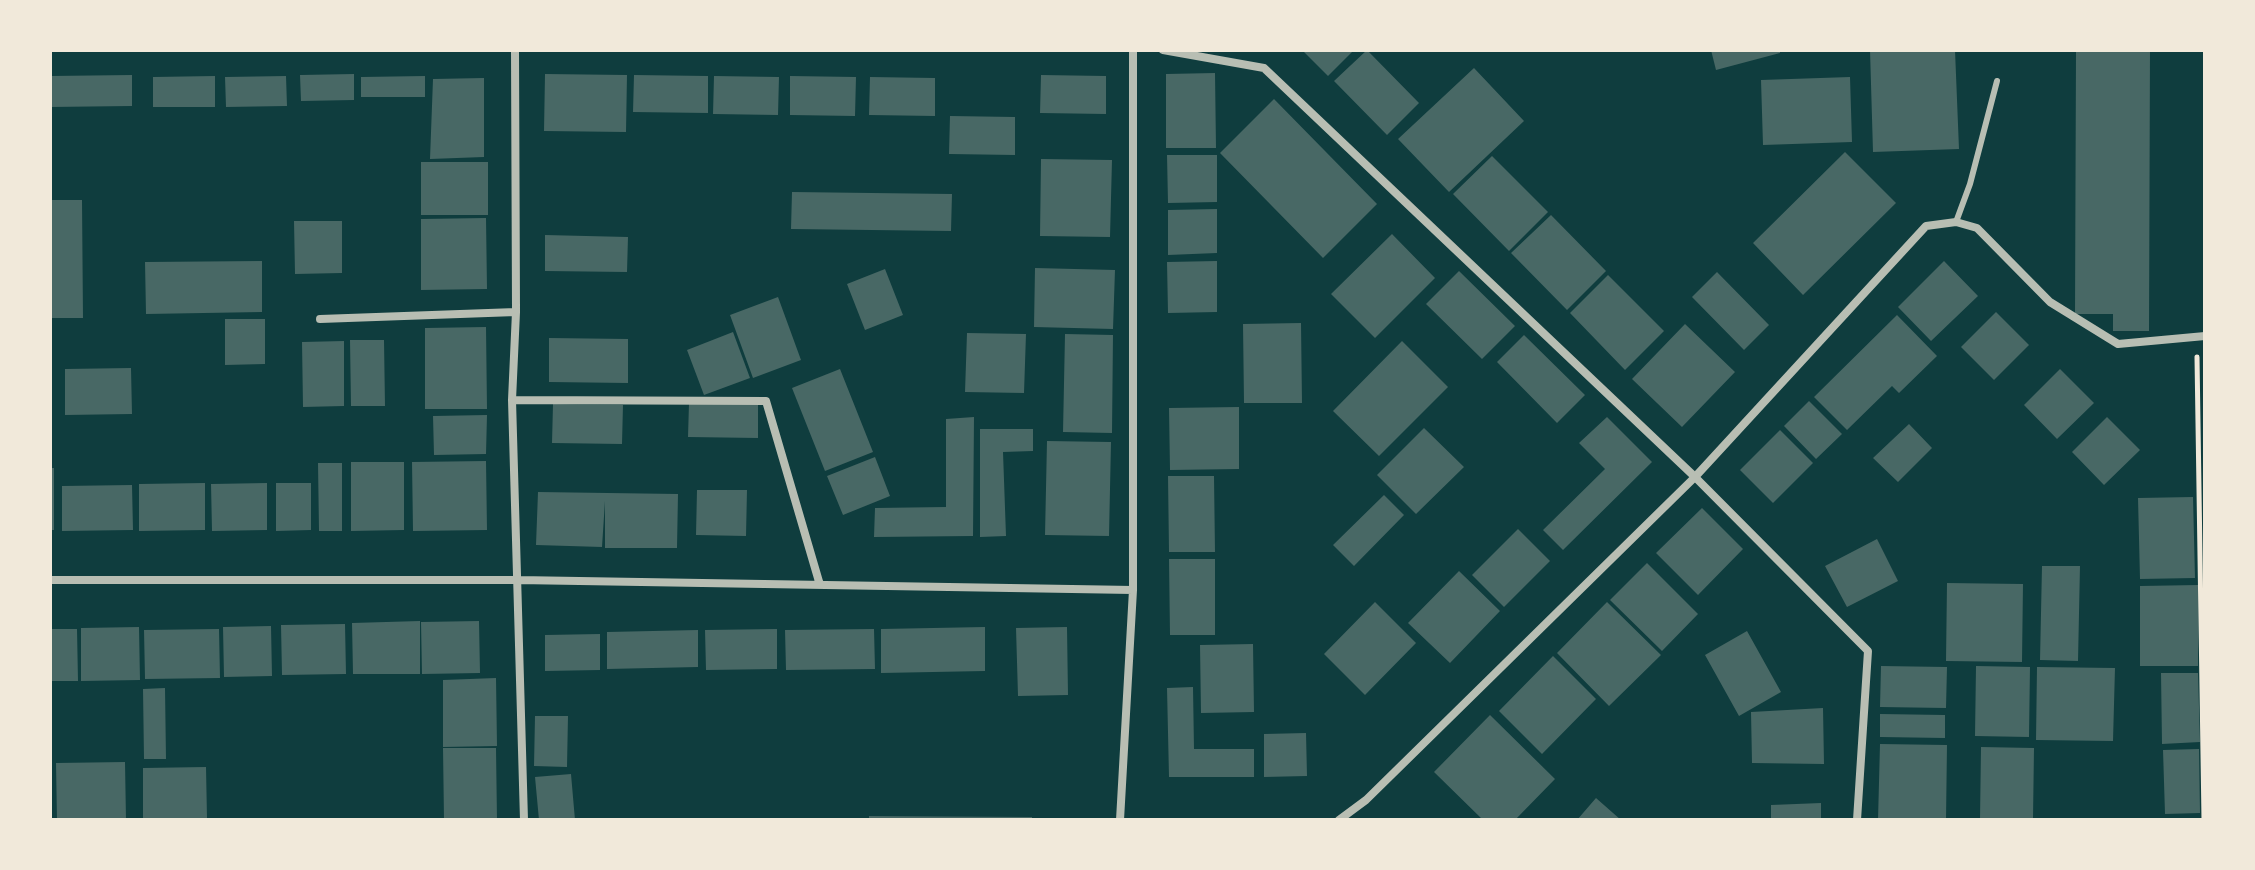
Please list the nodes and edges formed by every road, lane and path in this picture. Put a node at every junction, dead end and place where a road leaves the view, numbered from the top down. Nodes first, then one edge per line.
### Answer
1 (515, 50) edge
2 (1133, 50) edge
3 (1163, 50) edge
4 (1997, 81) dead end
5 (1956, 222) junction
6 (516, 312) junction
7 (320, 319) dead end
8 (2201, 337) edge
9 (512, 400) junction
10 (1695, 477) junction
11 (50, 580) edge
12 (518, 580) junction
13 (820, 585) junction
14 (1133, 590) junction
15 (524, 820) edge
16 (1120, 820) edge
17 (1339, 820) edge
18 (1857, 820) edge
19 (2204, 820) edge

1 - 6 street
2 - 14 street
3 - 10 street
4 - 5 lane
5 - 8 street
5 - 10 street
6 - 7 street
6 - 9 street
8 - 19 path
9 - 12 street
9 - 13 street
10 - 17 street
10 - 18 street
11 - 12 street
12 - 13 street
12 - 15 street
13 - 14 street
14 - 16 street

